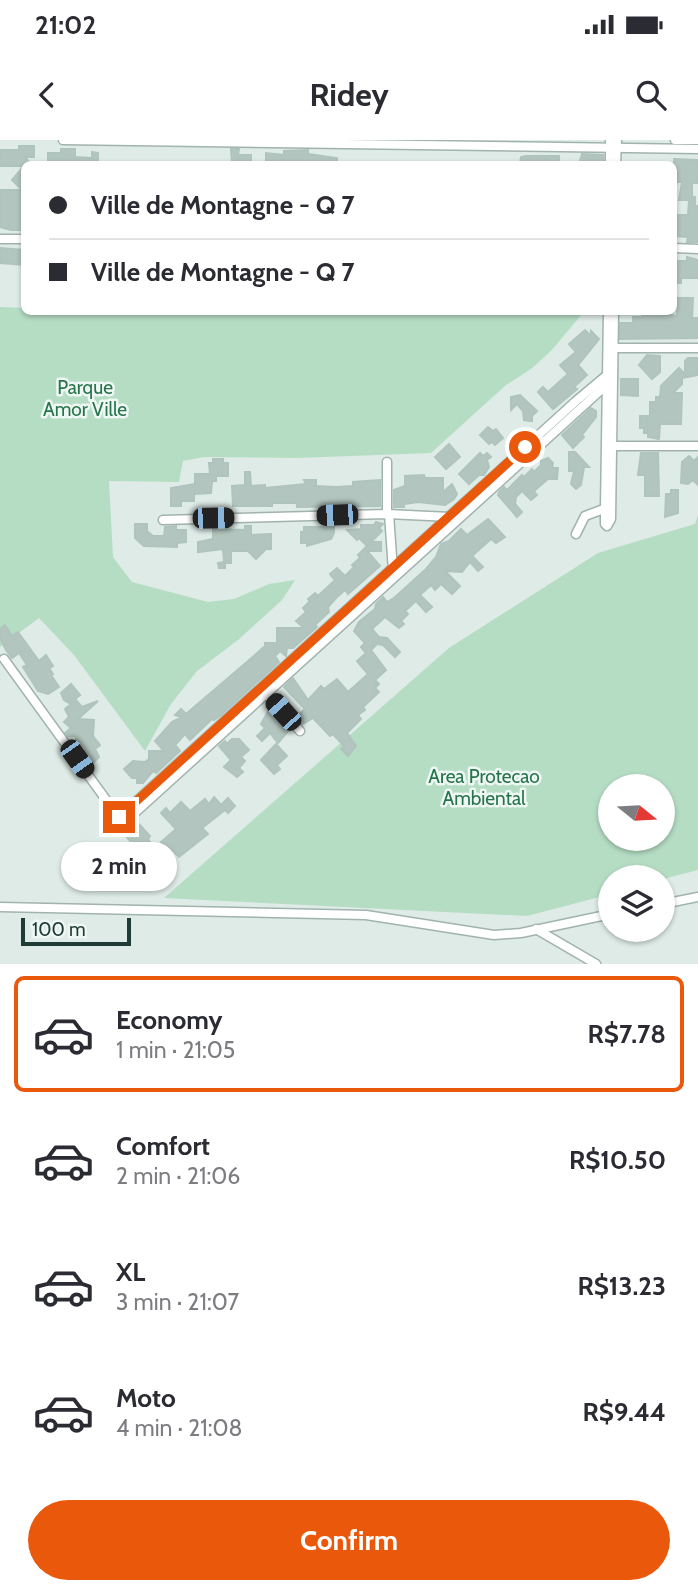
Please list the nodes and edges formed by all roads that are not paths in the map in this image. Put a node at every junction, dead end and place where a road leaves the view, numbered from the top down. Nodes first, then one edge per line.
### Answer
1 (63, 140) edge
2 (675, 140) edge
3 (698, 140) edge
4 (300, 143) edge
5 (493, 144) edge
6 (614, 144) edge
7 (698, 149) edge
8 (0, 239) edge
9 (21, 239) edge
10 (677, 248) edge
11 (698, 249) edge
12 (608, 315) edge
13 (614, 315) edge
14 (610, 348) junction
15 (698, 348) edge
16 (610, 377) junction
17 (609, 446) junction
18 (698, 446) edge
19 (387, 462) dead end
20 (608, 508) junction
21 (388, 514) junction
22 (449, 516) junction
23 (458, 518) junction
24 (163, 520) dead end
25 (608, 522) dead end
26 (576, 534) dead end
27 (393, 572) junction
28 (4, 659) dead end
29 (270, 684) junction
30 (265, 693) junction
31 (300, 731) dead end
32 (119, 817) junction
33 (698, 897) edge
34 (675, 902) edge
35 (0, 907) edge
36 (598, 917) edge
37 (536, 929) junction
38 (596, 964) edge

1 - 4 street
2 - 3 street
4 - 5 street
5 - 6 street
6 - 7 street
8 - 9 street
10 - 11 street
12 - 14 street
13 - 14 street
14 - 15 street
14 - 16 street
16 - 17 street
16 - 22 street
16 - 23 street
17 - 18 street
17 - 20 street
19 - 21 street
20 - 25 street
20 - 26 street
21 - 22 street
21 - 24 street
21 - 27 street
22 - 23 street
22 - 27 street
23 - 27 street
27 - 29 street
28 - 32 street
29 - 30 street
29 - 32 street
30 - 31 street
30 - 32 street
33 - 34 street
35 - 37 street
36 - 37 street
37 - 38 street

